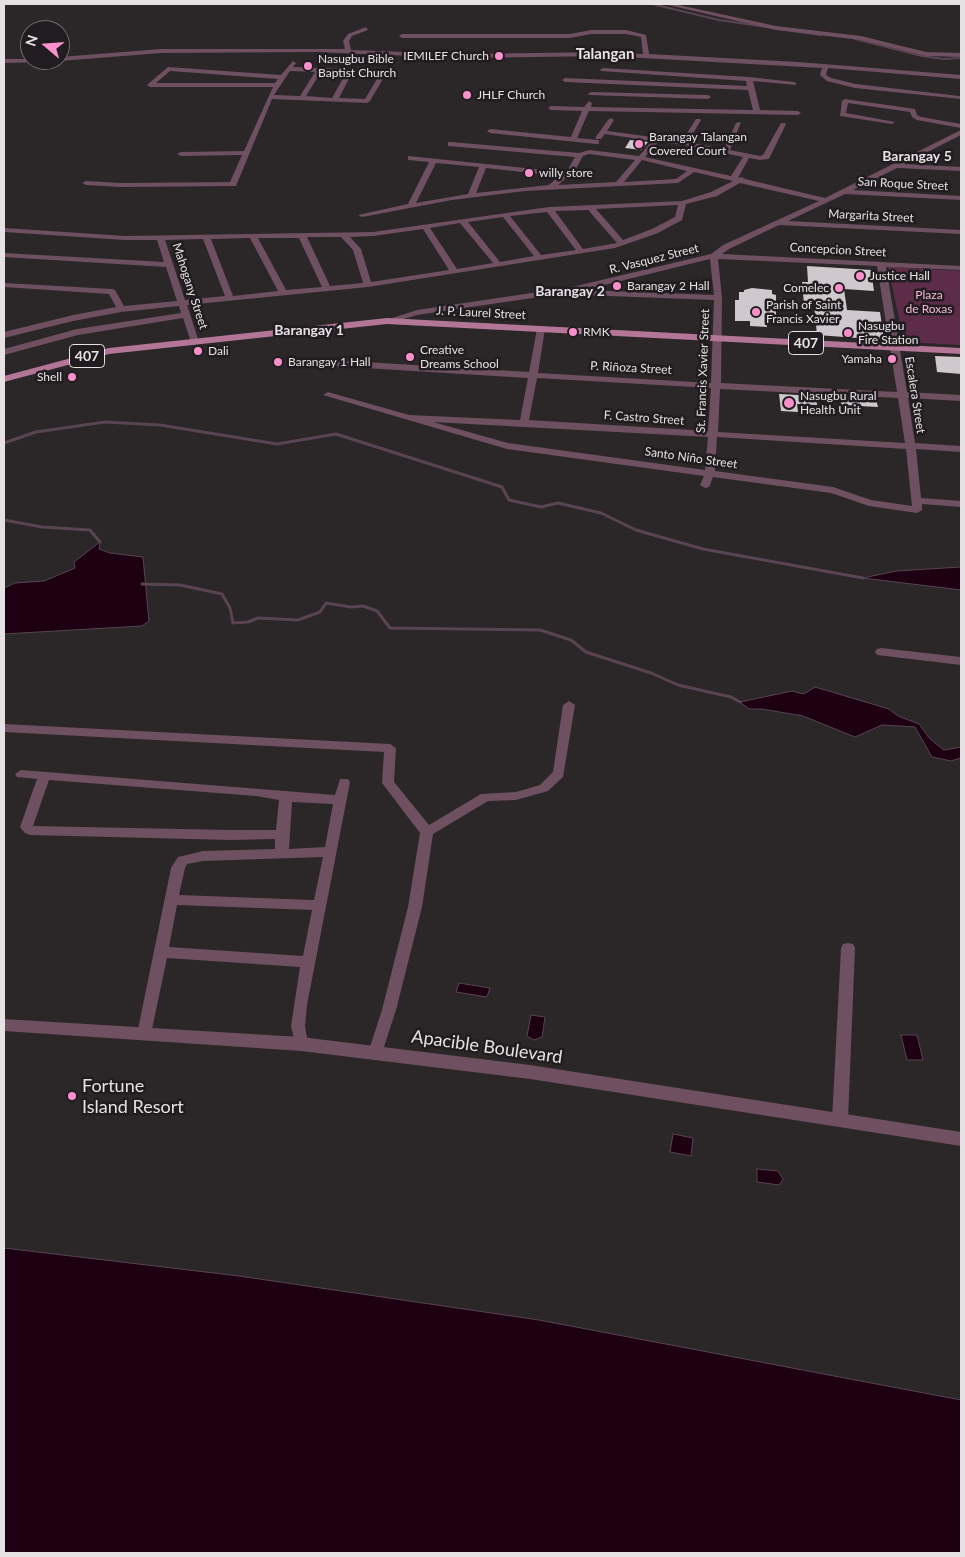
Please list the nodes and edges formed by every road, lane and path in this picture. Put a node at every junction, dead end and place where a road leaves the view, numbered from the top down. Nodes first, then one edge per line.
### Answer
1 (667, 4) edge
2 (366, 29) dead end
3 (402, 36) dead end
4 (301, 50) junction
5 (607, 54) junction
6 (646, 55) junction
7 (961, 55) edge
8 (70, 58) edge
9 (341, 59) junction
10 (20, 61) edge
11 (4, 62) edge
12 (826, 66) junction
13 (289, 69) junction
14 (320, 70) junction
15 (603, 70) junction
16 (350, 71) junction
17 (703, 76) junction
18 (283, 77) junction
19 (961, 77) edge
20 (749, 79) junction
21 (565, 80) dead end
22 (598, 82) junction
23 (794, 84) dead end
24 (277, 85) junction
25 (706, 86) junction
26 (750, 88) junction
27 (591, 94) junction
28 (270, 96) junction
29 (708, 97) junction
30 (302, 98) junction
31 (958, 98) dead end
32 (335, 99) junction
33 (551, 108) dead end
34 (587, 110) junction
35 (712, 111) junction
36 (757, 111) junction
37 (798, 113) dead end
38 (611, 120) dead end
39 (698, 120) dead end
40 (892, 122) dead end
41 (739, 123) dead end
42 (783, 124) dead end
43 (961, 126) edge
44 (490, 131) dead end
45 (603, 132) junction
46 (961, 132) edge
47 (657, 139) junction
48 (573, 140) junction
49 (947, 141) junction
50 (596, 142) junction
51 (961, 142) edge
52 (684, 143) junction
53 (451, 144) dead end
54 (589, 152) junction
55 (726, 152) junction
56 (246, 153) junction
57 (181, 154) dead end
58 (580, 155) junction
59 (747, 156) junction
60 (411, 158) dead end
61 (640, 158) junction
62 (433, 161) junction
63 (483, 166) junction
64 (897, 166) junction
65 (694, 169) junction
66 (961, 169) edge
67 (565, 174) junction
68 (738, 178) junction
69 (86, 183) dead end
70 (618, 184) junction
71 (551, 188) junction
72 (843, 192) junction
73 (471, 196) junction
74 (961, 198) edge
75 (826, 200) junction
76 (682, 203) junction
77 (411, 205) junction
78 (592, 209) junction
79 (549, 210) junction
80 (505, 214) junction
81 (362, 215) dead end
82 (462, 220) junction
83 (779, 223) junction
84 (424, 226) junction
85 (4, 230) edge
86 (961, 232) edge
87 (302, 235) junction
88 (344, 235) junction
89 (253, 236) junction
90 (206, 237) junction
91 (160, 238) junction
92 (621, 243) junction
93 (581, 251) junction
94 (4, 255) edge
95 (714, 256) junction
96 (539, 258) junction
97 (498, 264) junction
98 (881, 264) junction
99 (170, 265) junction
100 (961, 268) edge
101 (455, 272) junction
102 (4, 285) edge
103 (368, 285) junction
104 (327, 289) junction
105 (572, 290) junction
106 (283, 294) junction
107 (718, 298) junction
108 (230, 299) junction
109 (183, 304) junction
110 (122, 309) junction
111 (181, 316) dead end
112 (387, 321) junction
113 (541, 329) junction
114 (4, 335) edge
115 (717, 338) junction
116 (195, 342) junction
117 (894, 348) junction
118 (961, 351) edge
119 (4, 352) edge
120 (299, 361) dead end
121 (532, 374) junction
122 (5, 377) edge
123 (716, 385) junction
124 (903, 394) junction
125 (328, 395) dead end
126 (961, 398) edge
127 (408, 418) junction
128 (524, 423) junction
129 (714, 435) junction
130 (911, 447) junction
131 (961, 449) edge
132 (710, 473) junction
133 (705, 485) dead end
134 (915, 501) junction
135 (961, 504) edge
136 (882, 652) dead end
137 (961, 662) edge
138 (569, 705) dead end
139 (4, 728) edge
140 (21, 774) dead end
141 (44, 776) junction
142 (344, 782) dead end
143 (286, 797) junction
144 (340, 800) junction
145 (427, 832) junction
146 (282, 834) junction
147 (329, 852) junction
148 (282, 854) junction
149 (171, 900) junction
150 (319, 905) junction
151 (848, 948) dead end
152 (161, 952) junction
153 (308, 962) junction
154 (4, 1025) edge
155 (144, 1034) junction
156 (301, 1044) junction
157 (376, 1053) junction
158 (840, 1120) junction
159 (961, 1139) edge

1 - 7 street
2 - 9 street
3 - 6 street
4 - 8 street
4 - 9 street
4 - 13 street
5 - 6 street
5 - 9 street
5 - 15 street
6 - 12 street
9 - 14 street
9 - 16 street
10 - 11 street
12 - 19 street
12 - 31 street
13 - 14 street
13 - 18 street
14 - 30 street
15 - 17 street
15 - 22 street
16 - 32 street
16 - 32 street
17 - 20 street
17 - 25 street
18 - 24 street
18 - 24 street
20 - 23 street
20 - 26 street
21 - 22 street
22 - 25 street
22 - 27 street
24 - 28 street
25 - 26 street
25 - 29 street
26 - 36 street
27 - 29 street
27 - 34 street
28 - 30 street
28 - 56 street
29 - 35 street
30 - 32 street
33 - 34 street
34 - 35 street
34 - 48 street
35 - 36 street
36 - 37 street
38 - 45 street
39 - 52 street
40 - 43 street
41 - 55 street
42 - 59 street
44 - 48 street
45 - 47 street
45 - 50 street
46 - 49 street, R. Vasquez Street
47 - 52 street
47 - 61 street
48 - 50 street
49 - 51 street
49 - 64 street, R. Vasquez Street
50 - 54 street
52 - 55 street
53 - 58 street
54 - 58 street
54 - 61 street
55 - 59 street
56 - 57 street
56 - 69 street
58 - 67 street
59 - 68 street
60 - 62 street
61 - 65 street
61 - 70 street
62 - 63 street
62 - 77 street
63 - 67 street
63 - 73 street
64 - 66 street
64 - 72 street, R. Vasquez Street
65 - 68 street
65 - 70 street
67 - 71 street
68 - 75 street
68 - 76 street
70 - 71 street
71 - 73 street
72 - 74 street, San Roque Street
72 - 75 street, R. Vasquez Street
73 - 77 street
75 - 83 street, R. Vasquez Street
76 - 78 street
76 - 92 street
77 - 81 street
78 - 79 street
78 - 92 street
79 - 80 street
79 - 93 street
80 - 82 street
80 - 96 street
82 - 84 street
82 - 97 street
83 - 86 street, Margarita Street
83 - 95 street, R. Vasquez Street
84 - 88 street
84 - 101 street
85 - 91 street
87 - 88 street
87 - 89 street
87 - 104 street
88 - 103 street
89 - 90 street
89 - 106 street
90 - 91 street
90 - 108 street
91 - 99 street, Mahogany Street
92 - 93 street
93 - 96 street
94 - 99 street
95 - 98 street, Concepcion Street
95 - 105 street, R. Vasquez Street
95 - 107 street, St. Francis Xavier Street
96 - 97 street
97 - 101 street
98 - 100 street, Concepcion Street
98 - 117 street, Escalera Street
99 - 109 street, Mahogany Street
101 - 103 street
102 - 110 street
103 - 104 street
104 - 106 street
105 - 107 street
105 - 112 street, R. Vasquez Street
106 - 108 street
107 - 115 street, St. Francis Xavier Street
108 - 109 street
109 - 110 street
109 - 116 street, Mahogany Street
110 - 114 street
111 - 119 street
112 - 113 main road, J. P. Laurel Street / 407
112 - 116 main road, J. P. Laurel Street / 407
113 - 115 main road, J. P. Laurel Street / 407
113 - 121 street
115 - 117 main road, J. P. Laurel Street / 407
115 - 123 street, St. Francis Xavier Street
116 - 122 main road, J. P. Laurel Street / 407
117 - 118 main road, J. P. Laurel Street / 407
117 - 124 street, Escalera Street
120 - 121 street, P. Riñoza Street
121 - 123 street, P. Riñoza Street
121 - 128 street
123 - 124 street, P. Riñoza Street
123 - 129 street, St. Francis Xavier Street
124 - 126 street, P. Riñoza Street
124 - 130 street, Escalera Street
125 - 127 street, F. Castro Street
127 - 128 street, F. Castro Street
127 - 132 street, Santo Niño Street
128 - 129 street, F. Castro Street
129 - 130 street, F. Castro Street
129 - 132 street, St. Francis Xavier Street
130 - 131 street, F. Castro Street
130 - 134 street, Escalera Street
132 - 133 street, St. Francis Xavier Street
132 - 134 street, Santo Niño Street
134 - 135 street, Santo Niño Street
136 - 137 street
138 - 145 street
139 - 145 street
140 - 141 street
141 - 143 street
141 - 146 street
142 - 144 street
143 - 144 street
143 - 146 street
144 - 147 street
145 - 157 street
146 - 148 street
147 - 148 street
147 - 150 street
148 - 149 street
149 - 150 street
149 - 152 street
150 - 153 street
151 - 158 street
152 - 153 street
152 - 155 street
153 - 156 street
154 - 155 street, Apacible Boulevard
155 - 156 street, Apacible Boulevard
156 - 157 street, Apacible Boulevard
157 - 158 street, Apacible Boulevard
158 - 159 street, Apacible Boulevard

